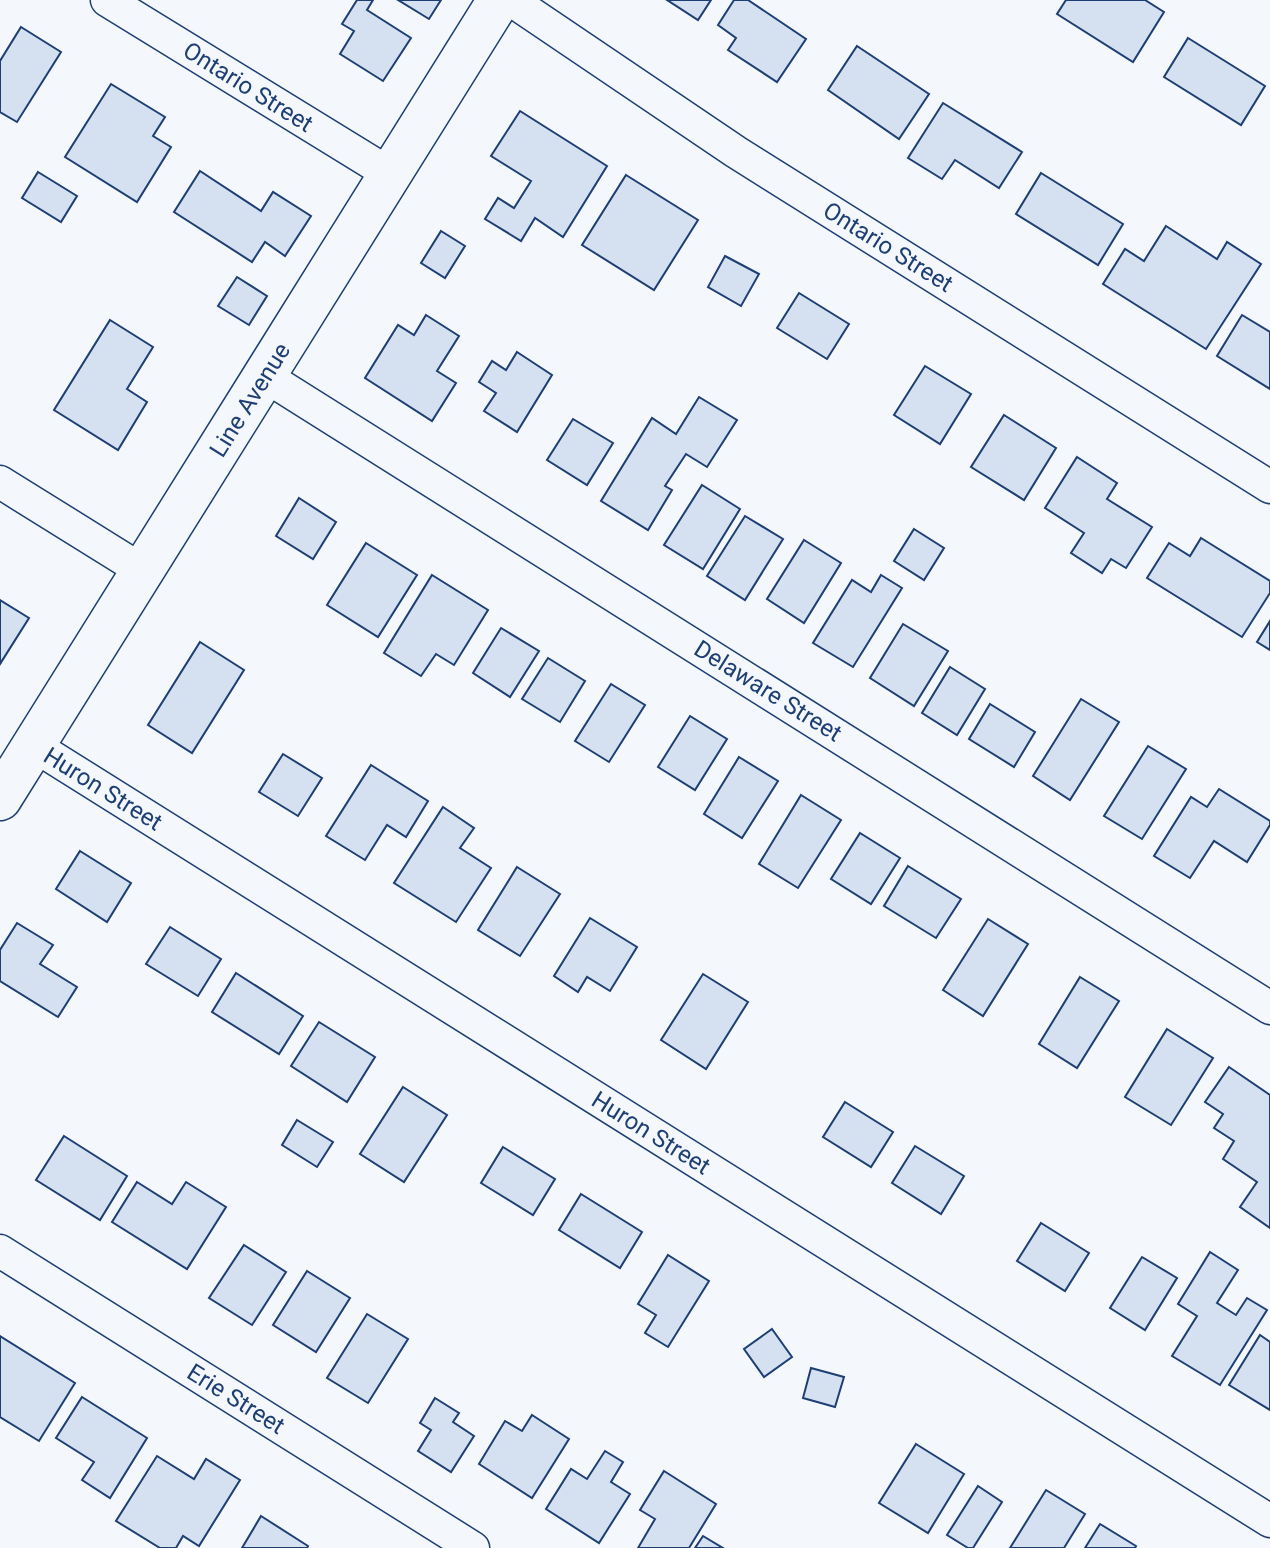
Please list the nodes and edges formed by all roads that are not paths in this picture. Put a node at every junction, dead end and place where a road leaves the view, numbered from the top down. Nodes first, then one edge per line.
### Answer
1 (107, 0) edge
2 (499, 0) edge
3 (511, 0) edge
4 (390, 174) junction
5 (265, 376) junction
6 (0, 482) edge
7 (1270, 487) edge
8 (143, 571) junction
9 (33, 745) junction
10 (0, 799) edge
11 (1270, 1008) edge
12 (0, 1251) edge
13 (1270, 1521) edge
14 (473, 1548) edge

1 - 4 street, Ontario Street
2 - 4 main road, Line Avenue
3 - 7 street, Ontario Street
4 - 5 main road, Line Avenue
5 - 8 main road, Line Avenue
5 - 11 street, Delaware Street
6 - 8 street
8 - 9 main road, Line Avenue
9 - 10 main road, Line Avenue
9 - 13 street, Huron Street
12 - 14 street, Erie Street

